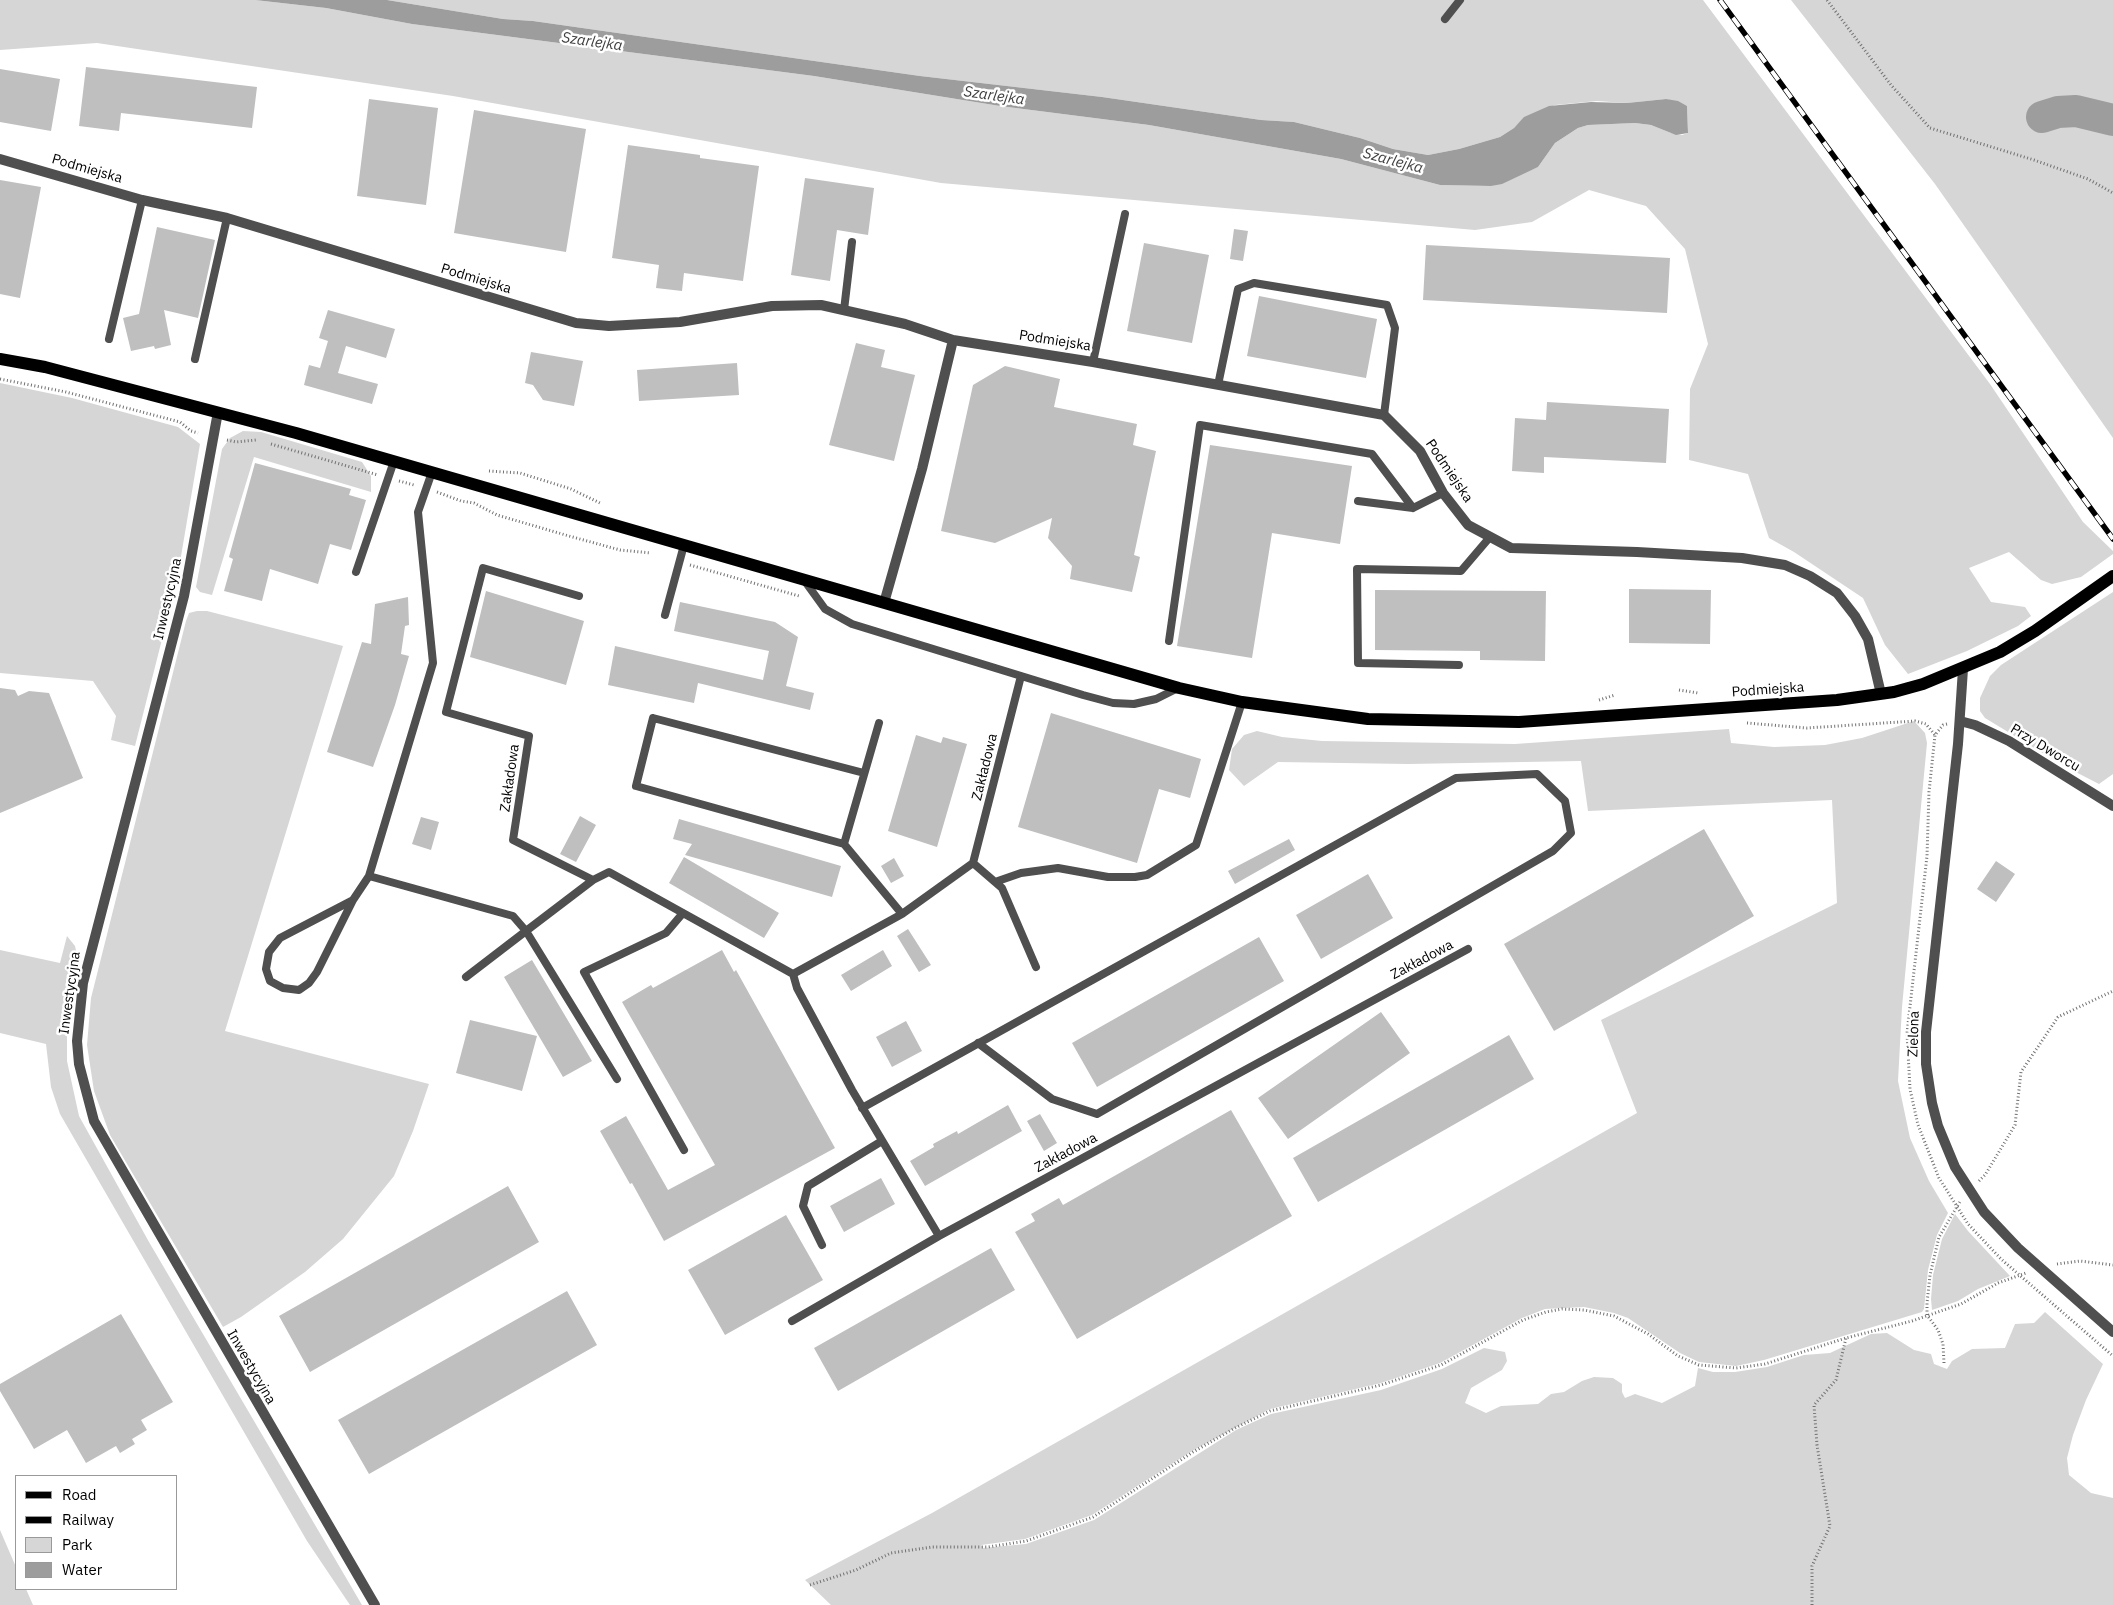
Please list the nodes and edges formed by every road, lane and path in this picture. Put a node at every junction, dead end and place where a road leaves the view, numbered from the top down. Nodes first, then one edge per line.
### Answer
1 (1460, 0) edge
2 (1827, 0) edge
3 (1445, 19) dead end
4 (0, 159) edge
5 (2113, 193) edge
6 (142, 200) junction
7 (1125, 214) dead end
8 (226, 218) junction
9 (852, 242) dead end
10 (844, 310) junction
11 (109, 340) dead end
12 (952, 340) junction
13 (0, 359) edge
14 (195, 359) dead end
15 (1093, 362) junction
16 (0, 378) edge
17 (1218, 385) junction
18 (218, 412) junction
19 (1384, 415) junction
20 (198, 433) dead end
21 (227, 440) dead end
22 (394, 461) junction
23 (484, 471) dead end
24 (432, 472) junction
25 (388, 478) junction
26 (427, 489) junction
27 (1443, 493) junction
28 (1358, 501) dead end
29 (610, 508) dead end
30 (1413, 508) junction
31 (1490, 537) junction
32 (684, 545) junction
33 (655, 553) dead end
34 (679, 562) junction
35 (356, 572) dead end
36 (2113, 576) edge
37 (804, 580) junction
38 (579, 596) dead end
39 (818, 601) junction
40 (884, 603) junction
41 (666, 615) dead end
42 (1169, 642) dead end
43 (1459, 665) dead end
44 (1963, 669) junction
45 (1021, 676) junction
46 (1179, 688) junction
47 (1881, 694) junction
48 (1242, 702) junction
49 (1960, 721) junction
50 (878, 723) dead end
51 (1744, 723) dead end
52 (864, 773) junction
53 (2113, 806) edge
54 (844, 844) junction
55 (974, 863) junction
56 (369, 876) junction
57 (592, 880) junction
58 (995, 882) junction
59 (353, 900) junction
60 (683, 913) junction
61 (902, 914) junction
62 (526, 931) junction
63 (1468, 949) dead end
64 (1036, 967) dead end
65 (793, 974) junction
66 (466, 978) dead end
67 (2113, 991) edge
68 (978, 1043) junction
69 (617, 1078) dead end
70 (862, 1108) junction
71 (882, 1141) junction
72 (684, 1150) dead end
73 (1968, 1190) junction
74 (1956, 1207) junction
75 (939, 1236) junction
76 (822, 1245) dead end
77 (2036, 1265) junction
78 (2113, 1265) edge
79 (2020, 1275) junction
80 (1927, 1315) junction
81 (792, 1321) dead end
82 (2113, 1332) edge
83 (1846, 1338) junction
84 (2113, 1356) edge
85 (1944, 1363) dead end
86 (810, 1586) dead end
87 (375, 1605) edge
88 (1812, 1605) edge

1 - 3 lane
2 - 5 path
4 - 6 street, Podmiejska
6 - 8 street, Podmiejska
6 - 11 lane
7 - 15 lane
8 - 10 street, Podmiejska
8 - 14 lane
9 - 10 lane
10 - 12 street, Podmiejska
12 - 15 street, Podmiejska
12 - 40 street
13 - 18 main road, Podmiejska
15 - 17 street, Podmiejska
16 - 20 path
17 - 19 street, Podmiejska
17 - 19 lane
18 - 22 main road, Podmiejska
18 - 87 street, Inwestycyjna
19 - 27 street, Podmiejska
21 - 25 path
22 - 24 main road, Podmiejska
22 - 25 lane
23 - 29 path
24 - 26 lane
24 - 32 main road, Podmiejska
25 - 26 path
25 - 35 lane
26 - 33 path
26 - 56 lane
27 - 30 lane
27 - 31 street, Podmiejska
28 - 30 lane
30 - 42 lane
31 - 43 lane
31 - 47 street, Podmiejska
32 - 34 lane
32 - 37 main road, Podmiejska
34 - 39 path
34 - 41 lane
36 - 44 main road, Podmiejska
37 - 39 lane
37 - 40 main road, Podmiejska
38 - 57 lane, Zakładowa
39 - 45 lane
40 - 46 main road, Podmiejska
44 - 47 main road, Podmiejska
44 - 49 street, Zielona
45 - 46 lane
45 - 55 lane, Zakładowa
46 - 48 main road, Podmiejska
47 - 48 main road, Podmiejska
48 - 58 lane
49 - 53 street, Przy Dworcu
49 - 73 street, Zielona
50 - 52 lane
51 - 74 path
52 - 54 lane
52 - 54 lane
54 - 61 lane
55 - 58 lane
55 - 61 lane
56 - 59 lane
56 - 62 lane
57 - 60 lane
57 - 62 lane
58 - 64 lane
59 - 59 lane
60 - 65 lane
60 - 72 lane
61 - 65 lane
62 - 66 lane
62 - 69 lane
63 - 75 lane, Zakładowa
65 - 70 lane
67 - 73 path
68 - 68 lane
68 - 70 lane
70 - 71 lane
71 - 75 lane
71 - 76 lane
73 - 74 path
73 - 77 street, Zielona
74 - 79 path
74 - 80 path
75 - 81 lane, Zakładowa
77 - 78 path
77 - 79 path
77 - 82 street, Zielona
79 - 80 path
79 - 84 path
80 - 83 path
80 - 85 path
83 - 86 path
83 - 88 path

